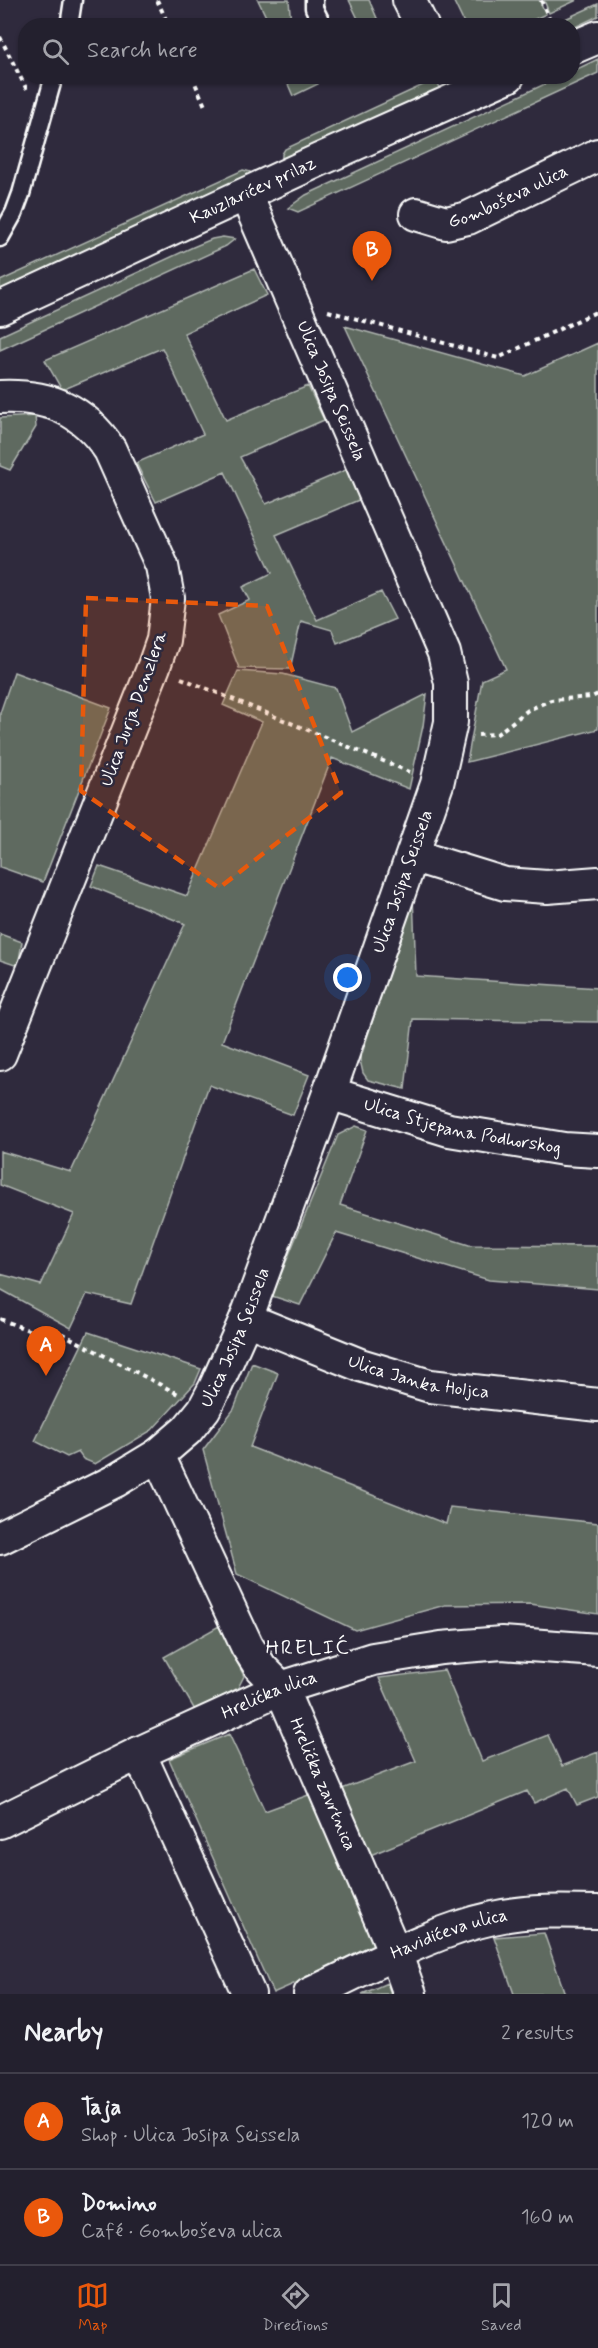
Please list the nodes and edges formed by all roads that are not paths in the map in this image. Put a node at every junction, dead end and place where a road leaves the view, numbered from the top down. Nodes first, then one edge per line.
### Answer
1 (73, 0) edge
2 (314, 0) edge
3 (409, 0) edge
4 (70, 18) edge
5 (318, 18) edge
6 (418, 18) edge
7 (598, 37) edge
8 (580, 45) edge
9 (52, 84) edge
10 (471, 84) edge
11 (452, 88) edge
12 (598, 155) edge
13 (246, 195) junction
14 (416, 214) dead end
15 (0, 238) edge
16 (0, 308) edge
17 (0, 397) edge
18 (414, 856) junction
19 (598, 883) edge
20 (0, 1054) edge
21 (330, 1093) junction
22 (598, 1151) edge
23 (246, 1319) junction
24 (598, 1405) edge
25 (158, 1455) junction
26 (0, 1538) edge
27 (598, 1650) edge
28 (281, 1688) junction
29 (139, 1753) junction
30 (0, 1822) edge
31 (598, 1912) edge
32 (396, 1955) junction
33 (249, 1994) edge
34 (310, 1994) edge
35 (410, 1994) edge

1 - 4 lane
2 - 5 lane
3 - 6 street
7 - 8 street
9 - 15 lane
10 - 11 street, Kauzlarićev prilaz
11 - 13 street, Kauzlarićev prilaz
12 - 14 street, Gomboševa ulica
13 - 16 street, Kauzlarićev prilaz
13 - 18 street, Ulica Josipa Seissela
17 - 20 street, Ulica Jurja Denzlera
18 - 19 street
18 - 21 street, Ulica Josipa Seissela
21 - 22 street, Ulica Stjepana Podhorskog
21 - 23 street, Ulica Josipa Seissela
23 - 24 street, Ulica Janka Holjca
23 - 25 street, Ulica Josipa Seissela
25 - 26 street, Ulica Josipa Seissela
25 - 28 street, Hrelićka zavrtnica
27 - 28 street, Hrelićka ulica
28 - 29 street, Hrelićka ulica
28 - 32 street, Hrelićka zavrtnica
29 - 30 street, Hrelićka ulica
29 - 33 street
31 - 32 street, Havidićeva ulica
32 - 34 street, Havidićeva ulica
32 - 35 street, Hrelićka zavrtnica

